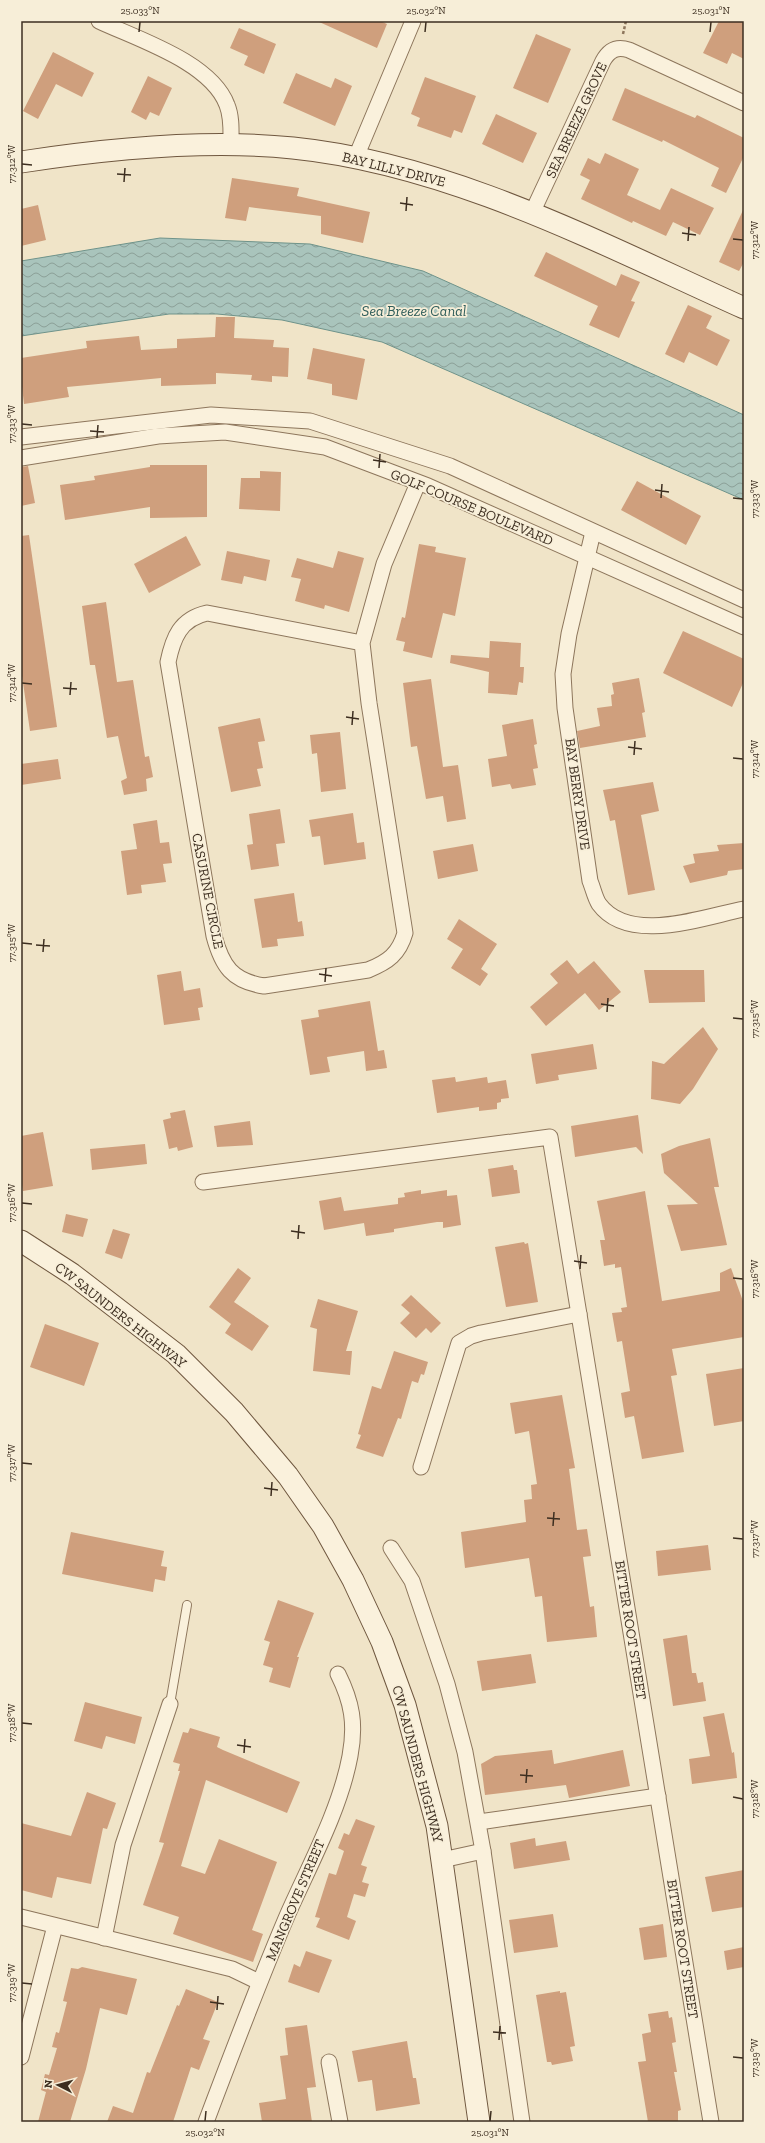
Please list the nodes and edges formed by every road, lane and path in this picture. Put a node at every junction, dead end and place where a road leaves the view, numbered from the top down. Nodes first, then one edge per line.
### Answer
1 (99, 21) edge
2 (413, 21) edge
3 (744, 103) edge
4 (231, 144) junction
5 (356, 157) junction
6 (21, 162) edge
7 (532, 214) junction
8 (744, 308) edge
9 (21, 437) edge
10 (21, 458) edge
11 (418, 483) junction
12 (593, 532) junction
13 (587, 556) junction
14 (744, 600) edge
15 (744, 627) edge
16 (362, 642) junction
17 (744, 909) edge
18 (203, 1182) dead end
19 (21, 1241) edge
20 (579, 1314) junction
21 (421, 1467) dead end
22 (391, 1548) dead end
23 (187, 1605) dead end
24 (338, 1674) dead end
25 (170, 1704) joint
26 (658, 1796) junction
27 (479, 1822) junction
28 (484, 1851) junction
29 (442, 1860) junction
30 (21, 1917) edge
31 (55, 1926) junction
32 (104, 1938) junction
33 (259, 1982) junction
34 (21, 2057) edge
35 (329, 2062) dead end
36 (206, 2122) edge
37 (340, 2122) edge
38 (479, 2122) edge
39 (522, 2122) edge
40 (711, 2122) edge

1 - 4 street
2 - 5 street
3 - 7 street, SEA BREEZE GROVE
4 - 5 main road, BAY LILLY DRIVE
4 - 6 main road, BAY LILLY DRIVE
5 - 7 main road, BAY LILLY DRIVE
7 - 8 main road, BAY LILLY DRIVE
9 - 12 street, GOLF COURSE BOULEVARD
10 - 11 street, GOLF COURSE BOULEVARD
11 - 13 street, GOLF COURSE BOULEVARD
11 - 16 street, CASURINE CIRCLE
12 - 13 street, BAY BERRY DRIVE
12 - 14 street, GOLF COURSE BOULEVARD
13 - 15 street, GOLF COURSE BOULEVARD
13 - 17 street, BAY BERRY DRIVE
16 - 16 street, CASURINE CIRCLE
18 - 20 street, BITTER ROOT STREET
19 - 29 main road, CW SAUNDERS HIGHWAY
20 - 21 street
20 - 26 street, BITTER ROOT STREET
22 - 27 street
23 - 25 lane
24 - 33 street, MANGROVE STREET
25 - 32 street
26 - 27 street
26 - 40 street, BITTER ROOT STREET
27 - 28 street
28 - 29 street
28 - 39 street
29 - 38 main road, CW SAUNDERS HIGHWAY
30 - 31 street
31 - 32 street
31 - 34 street
32 - 33 street
33 - 36 street, MANGROVE STREET
35 - 37 street

